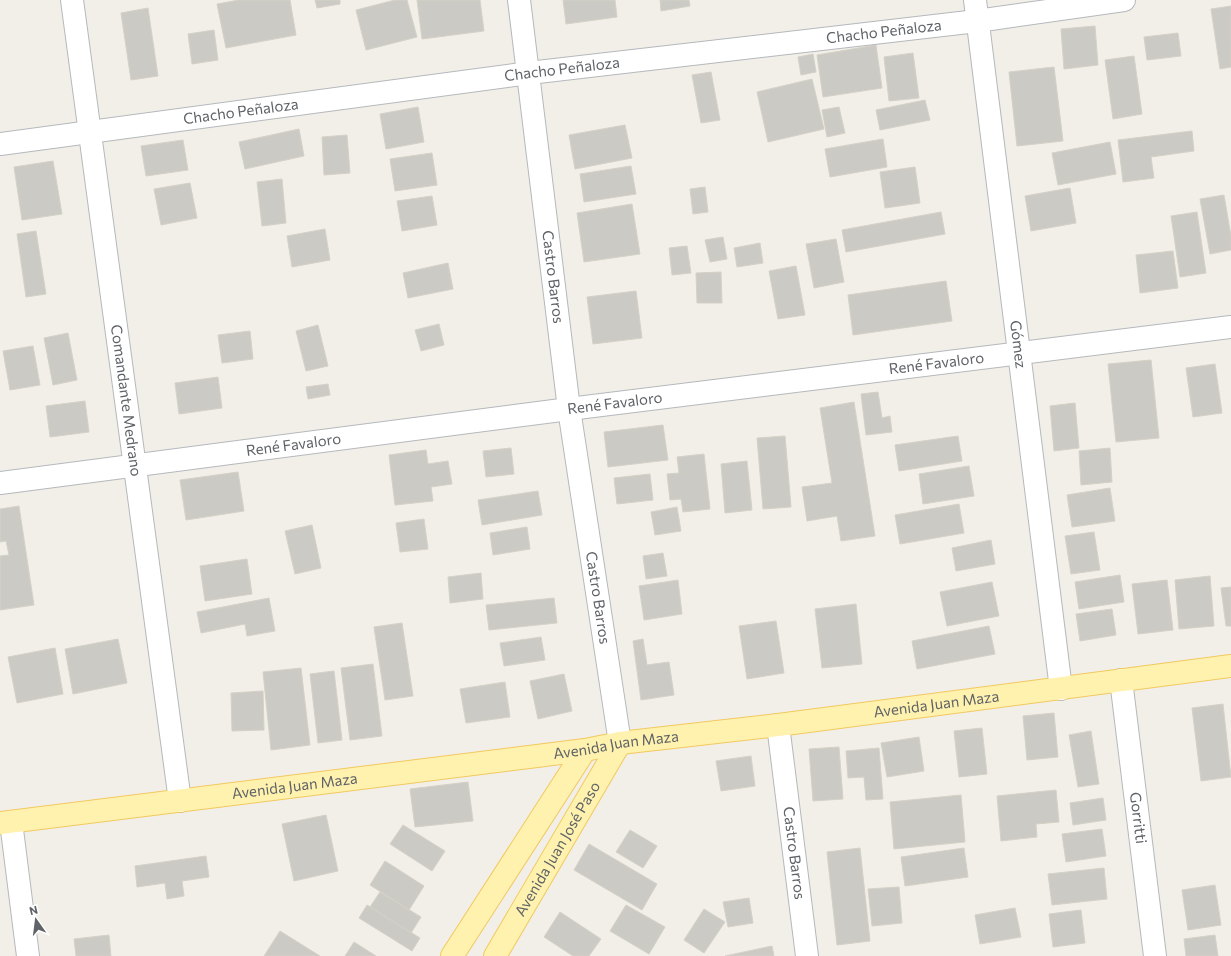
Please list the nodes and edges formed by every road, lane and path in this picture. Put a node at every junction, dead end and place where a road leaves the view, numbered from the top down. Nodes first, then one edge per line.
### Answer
1 (72, 0) edge
2 (519, 0) edge
3 (1124, 0) edge
4 (976, 10) edge
5 (529, 73) junction
6 (90, 132) junction
7 (0, 144) edge
8 (1231, 328) edge
9 (1019, 354) junction
10 (570, 409) junction
11 (135, 466) junction
12 (0, 483) edge
13 (1231, 666) edge
14 (1121, 680) junction
15 (1061, 689) junction
16 (778, 725) junction
17 (620, 743) junction
18 (585, 750) junction
19 (180, 802) junction
20 (6, 823) edge
21 (28, 956) edge
22 (452, 956) edge
23 (495, 956) edge
24 (808, 956) edge
25 (1155, 956) edge

1 - 6 street, Comandante Medrano
2 - 5 street, Castro Barros
3 - 4 street, Chacho Peñaloza
4 - 5 street, Chacho Peñaloza
4 - 9 street, Gómez
5 - 6 street, Chacho Peñaloza
5 - 10 street, Castro Barros
6 - 7 street, Chacho Peñaloza
6 - 11 street, Comandante Medrano
8 - 9 street, René Favaloro
9 - 10 street, René Favaloro
9 - 15 street, Gómez
10 - 11 street, René Favaloro
10 - 17 street, Castro Barros
11 - 12 street, René Favaloro
11 - 19 street, Comandante Medrano
13 - 14 main road, Avenida Juan Maza
14 - 15 main road, Avenida Juan Maza
14 - 25 street, Gorritti
15 - 16 main road, Avenida Juan Maza
16 - 17 main road, Avenida Juan Maza
16 - 24 street, Castro Barros
17 - 18 main road, Avenida Juan Maza
17 - 23 main road, Avenida Juan José Paso
18 - 19 main road, Avenida Juan Maza
18 - 22 main road, Avenida Juan José Paso
19 - 20 main road, Avenida Juan Maza
20 - 21 street

